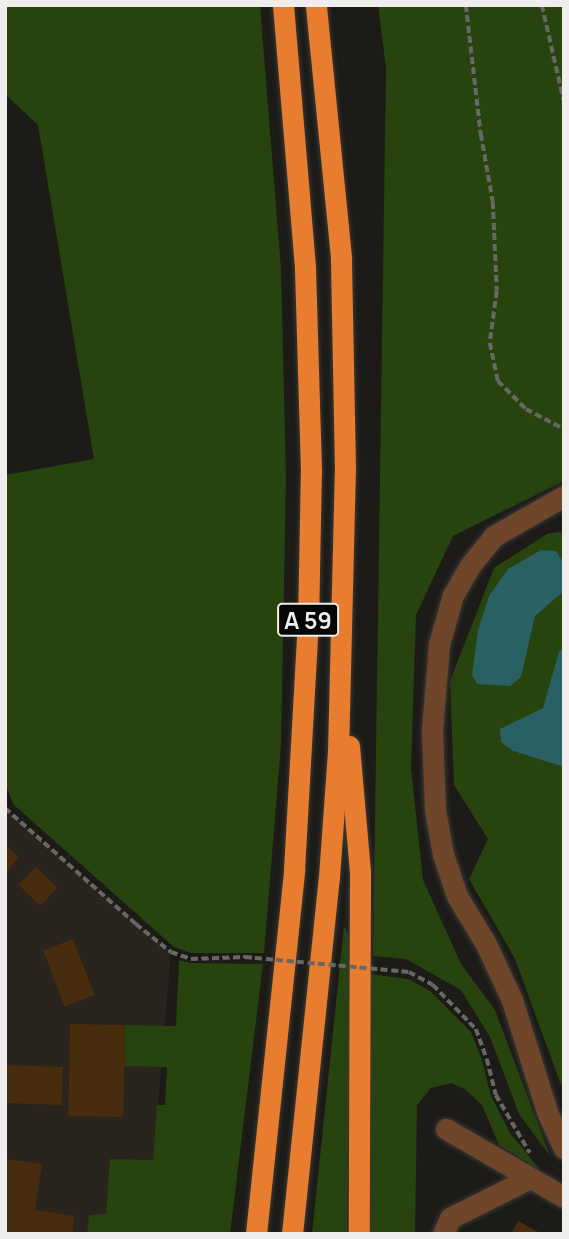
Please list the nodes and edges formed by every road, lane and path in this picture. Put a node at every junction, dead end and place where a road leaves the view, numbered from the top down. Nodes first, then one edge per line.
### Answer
1 (283, 5) edge
2 (316, 5) edge
3 (466, 5) edge
4 (542, 5) edge
5 (564, 101) edge
6 (564, 429) edge
7 (564, 496) edge
8 (341, 656) junction
9 (5, 808) edge
10 (446, 1129) dead end
11 (564, 1148) edge
12 (532, 1168) junction
13 (564, 1197) edge
14 (256, 1234) edge
15 (292, 1234) edge
16 (359, 1234) edge
17 (443, 1234) edge

1 - 14 highway, A 59
2 - 8 highway, A 59
3 - 6 path
4 - 5 path
7 - 11 street
8 - 15 highway, A 59
8 - 16 highway
9 - 12 path, bridge
10 - 12 street
12 - 13 street
12 - 17 street

